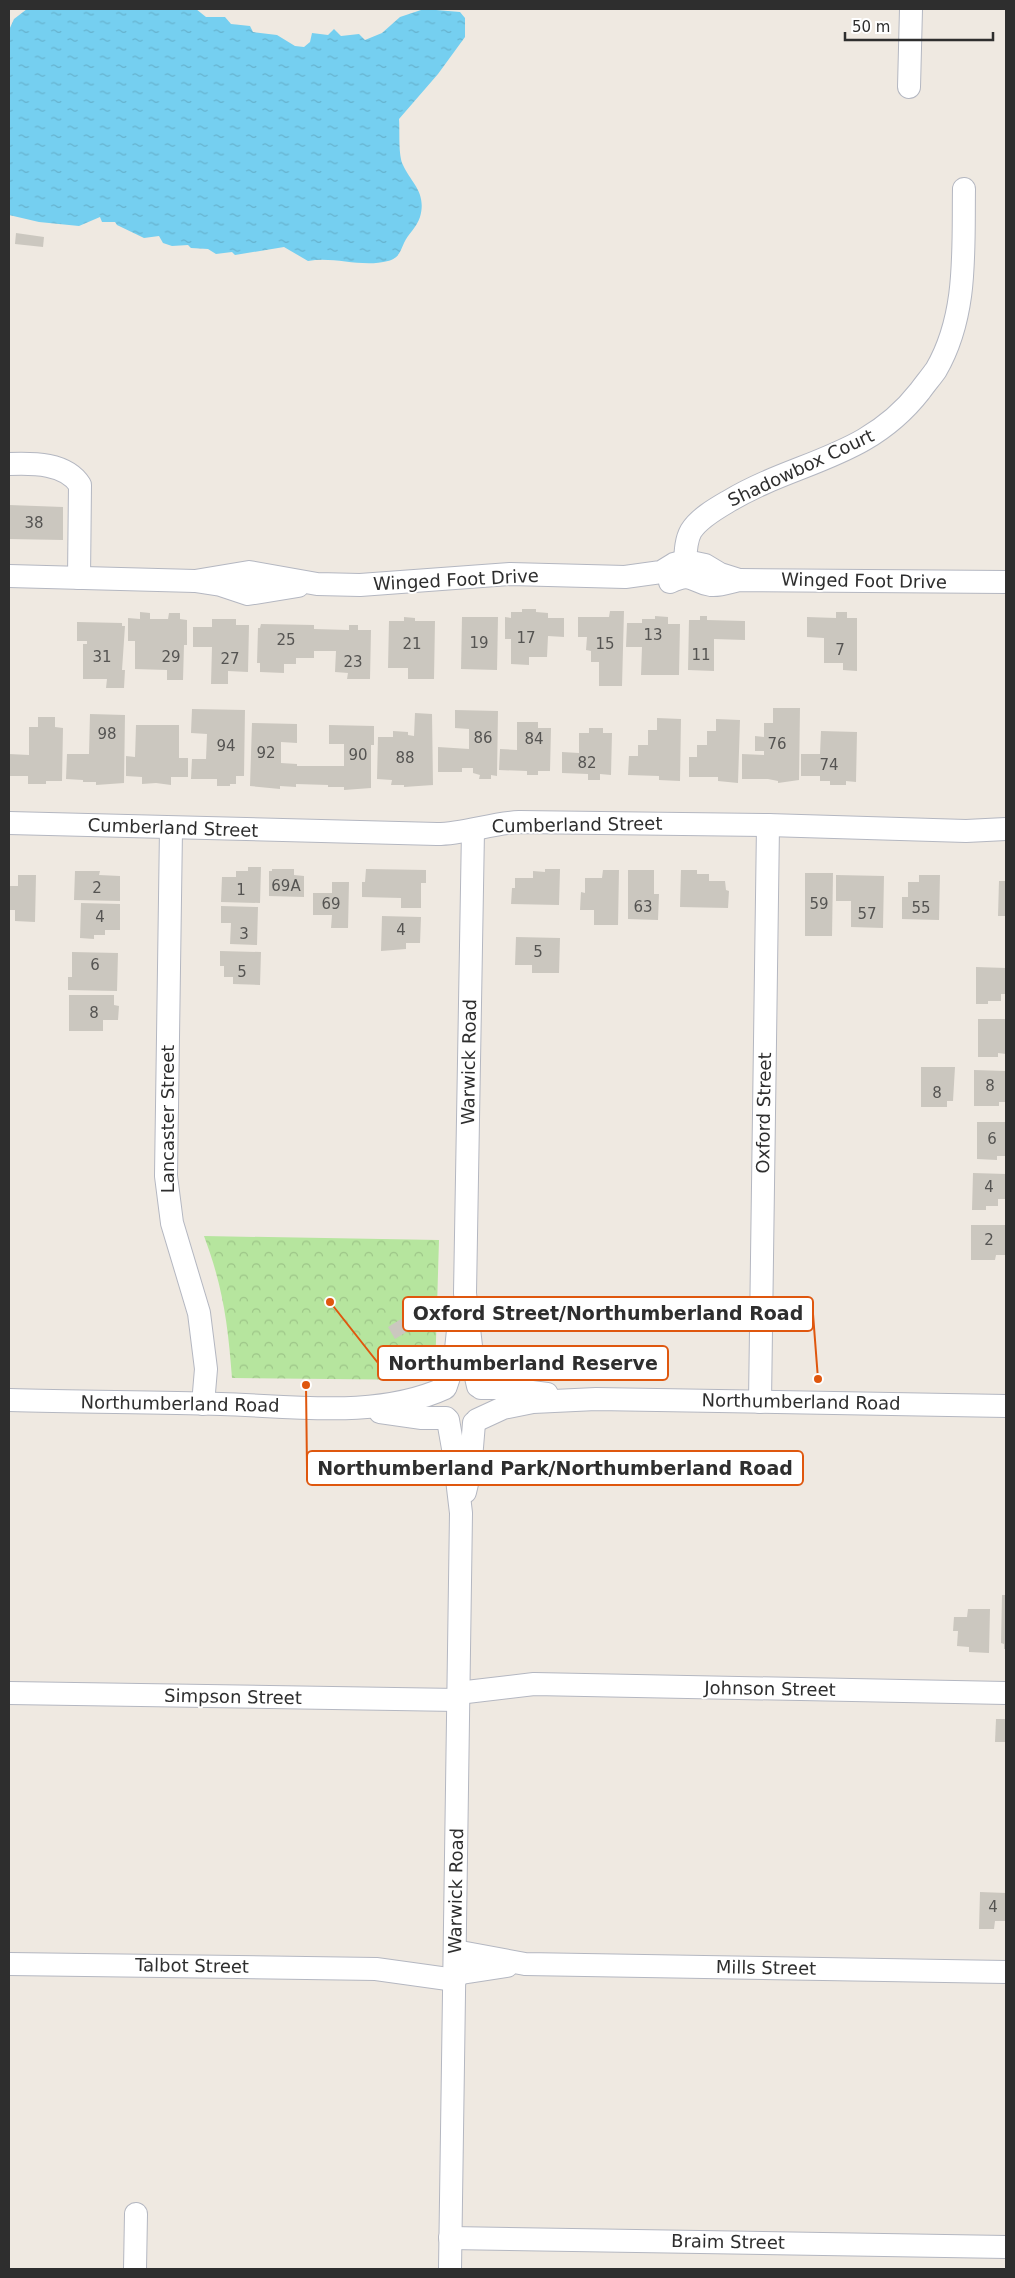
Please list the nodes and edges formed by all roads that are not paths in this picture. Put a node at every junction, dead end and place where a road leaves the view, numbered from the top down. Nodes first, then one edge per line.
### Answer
1 (911, 9) edge
2 (909, 88) dead end
3 (964, 190) dead end
4 (9, 464) edge
5 (685, 569) junction
6 (9, 576) edge
7 (79, 578) junction
8 (1000, 583) edge
9 (9, 823) edge
10 (768, 825) junction
11 (171, 829) junction
12 (1006, 829) edge
13 (473, 830) junction
14 (966, 831) junction
15 (1006, 837) edge
16 (464, 1294) junction
17 (446, 1387) junction
18 (480, 1387) junction
19 (596, 1399) junction
20 (9, 1400) edge
21 (760, 1402) junction
22 (203, 1404) junction
23 (1006, 1406) edge
24 (352, 1408) junction
25 (447, 1419) junction
26 (476, 1422) junction
27 (461, 1513) junction
28 (458, 1688) junction
29 (9, 1693) edge
30 (1006, 1693) edge
31 (9, 1964) edge
32 (455, 1966) junction
33 (1006, 1972) edge
34 (136, 2214) dead end
35 (450, 2238) junction
36 (1006, 2247) edge
37 (135, 2269) edge
38 (450, 2269) edge

1 - 2 street
3 - 5 street, Shadowbox Court
4 - 7 street
5 - 7 street, Winged Foot Drive
5 - 8 street, Winged Foot Drive
6 - 7 street, Winged Foot Drive
9 - 11 street, Cumberland Street
10 - 13 street, Cumberland Street
10 - 14 street, Cumberland Street
10 - 21 street, Oxford Street
11 - 13 street, Cumberland Street
11 - 22 street, Lancaster Street
12 - 14 street, Cumberland Street
13 - 16 street, Warwick Road
14 - 15 street, Cumberland Street
16 - 17 street, Warwick Road
16 - 18 street, Warwick Road
17 - 18 street
17 - 24 street, Northumberland Road
17 - 25 street
18 - 19 street, Northumberland Road
18 - 26 street
19 - 21 street, Northumberland Road
19 - 26 street, Northumberland Road
20 - 22 street, Northumberland Road
21 - 23 street, Northumberland Road
22 - 24 street, Northumberland Road
24 - 25 street, Northumberland Road
25 - 26 street
25 - 27 street, Warwick Road
26 - 27 street, Warwick Road
27 - 28 street, Warwick Road
28 - 29 street, Simpson Street
28 - 30 street, Johnson Street
28 - 32 street, Warwick Road
31 - 32 street, Talbot Street
32 - 33 street, Mills Street
32 - 35 street, Warwick Road
34 - 37 street
35 - 36 street, Braim Street
35 - 38 street, Warwick Road

